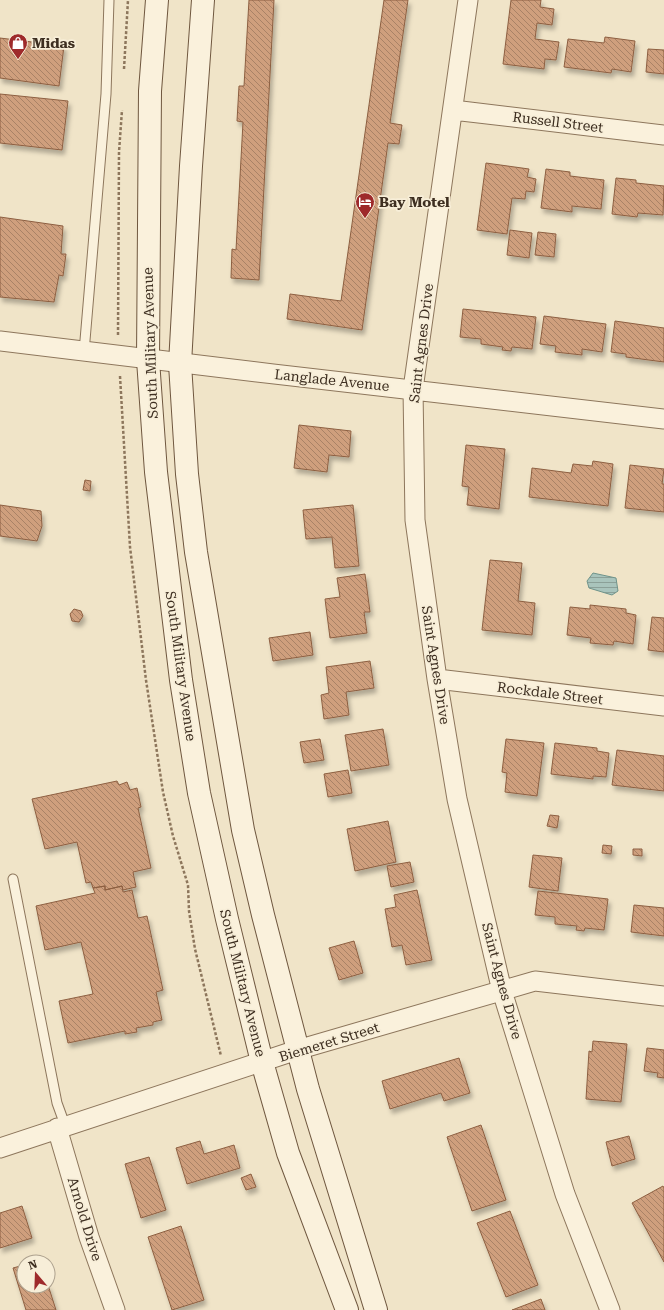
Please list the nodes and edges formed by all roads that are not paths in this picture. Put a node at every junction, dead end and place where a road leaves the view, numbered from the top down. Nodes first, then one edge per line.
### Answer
1 (109, 0) edge
2 (156, 0) edge
3 (203, 0) edge
4 (468, 0) edge
5 (453, 110) junction
6 (664, 135) edge
7 (0, 341) edge
8 (84, 352) junction
9 (148, 360) junction
10 (180, 364) junction
11 (413, 389) junction
12 (664, 419) edge
13 (437, 679) junction
14 (664, 706) edge
15 (13, 879) dead end
16 (502, 991) junction
17 (664, 996) edge
18 (297, 1050) junction
19 (262, 1062) junction
20 (61, 1127) junction
21 (0, 1148) edge
22 (115, 1310) edge
23 (347, 1310) edge
24 (376, 1310) edge
25 (610, 1310) edge

1 - 8 lane
2 - 9 main road, South Military Avenue
3 - 10 main road
4 - 5 street, Saint Agnes Drive
5 - 6 street, Russell Street
5 - 11 street, Saint Agnes Drive
7 - 8 street, Langlade Avenue
8 - 9 street, Langlade Avenue
9 - 10 street, Langlade Avenue
9 - 19 main road, South Military Avenue
10 - 11 street, Langlade Avenue
10 - 18 main road
11 - 12 street, Langlade Avenue
11 - 13 street, Saint Agnes Drive
13 - 14 street, Rockdale Street
13 - 16 street, Saint Agnes Drive
15 - 20 lane
16 - 17 street, Biemeret Street
16 - 18 street, Biemeret Street
16 - 25 street, Saint Agnes Drive
18 - 19 street, Biemeret Street
18 - 24 main road
19 - 20 street, Biemeret Street
19 - 23 main road, South Military Avenue
20 - 21 street, Biemeret Street
20 - 22 street, Arnold Drive

